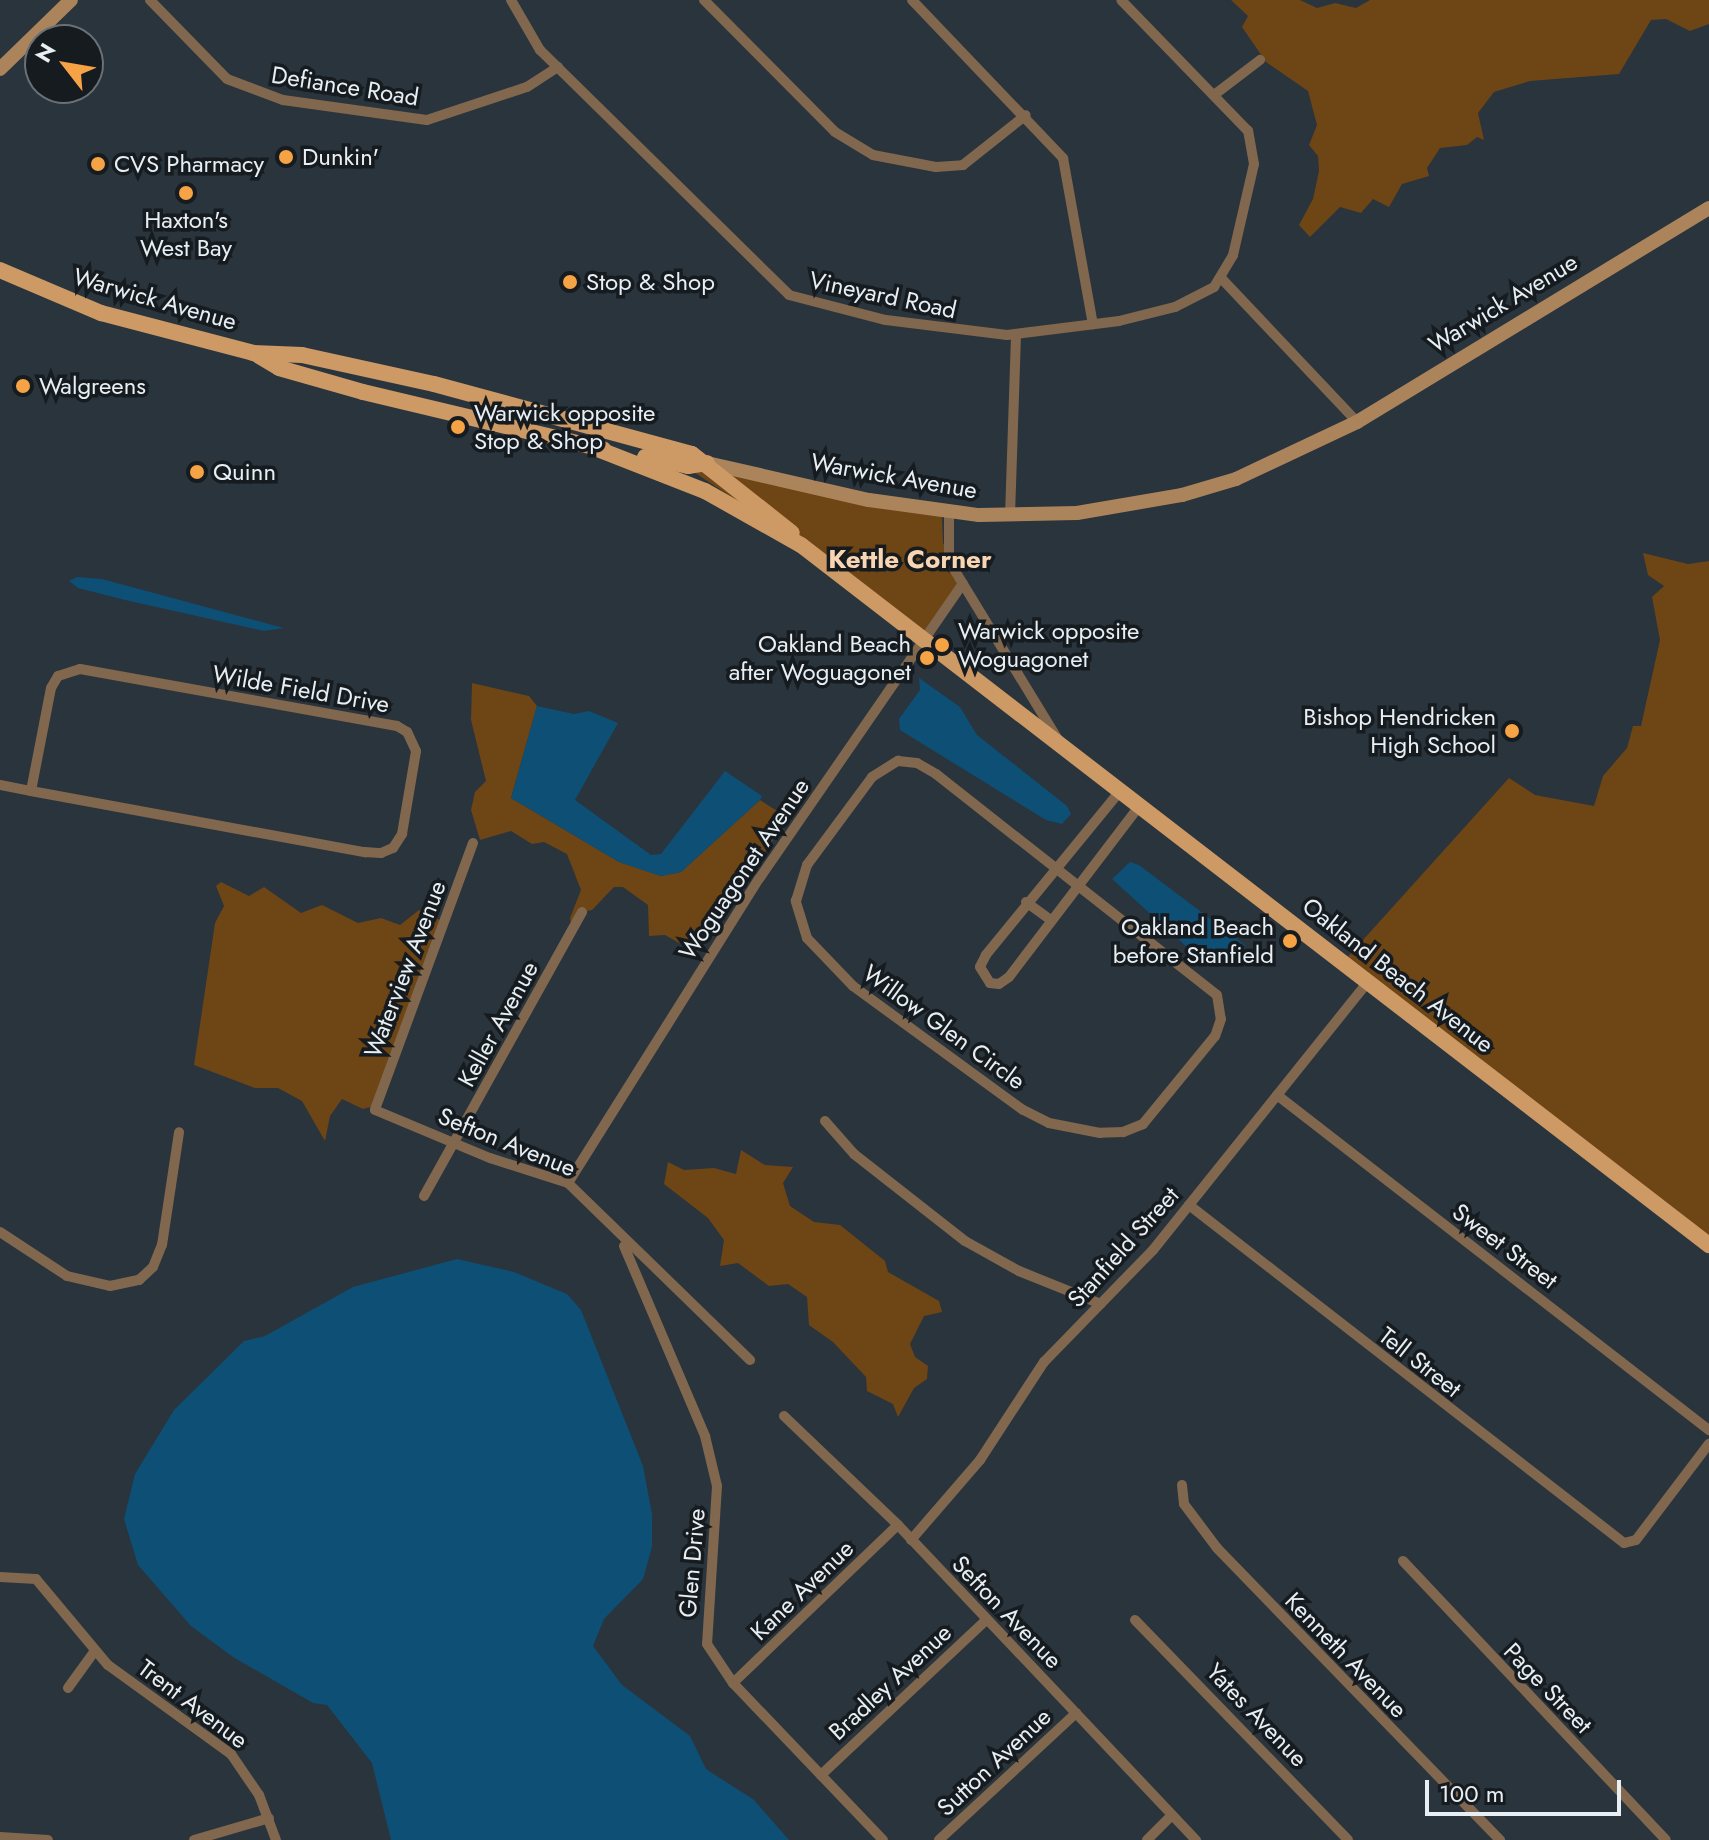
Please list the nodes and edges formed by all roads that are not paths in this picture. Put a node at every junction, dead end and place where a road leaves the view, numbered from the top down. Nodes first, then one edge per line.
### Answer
1 (71, 0) edge
2 (150, 0) edge
3 (511, 0) edge
4 (704, 0) edge
5 (912, 0) edge
6 (1121, 0) edge
7 (1260, 60) dead end
8 (558, 67) junction
9 (0, 69) edge
10 (1214, 95) junction
11 (1026, 115) junction
12 (1709, 208) edge
13 (2, 273) edge
14 (1222, 279) junction
15 (1093, 324) junction
16 (1016, 335) junction
17 (253, 353) junction
18 (1357, 422) junction
19 (595, 448) junction
20 (699, 459) junction
21 (949, 513) junction
22 (1010, 516) junction
23 (825, 564) junction
24 (963, 583) junction
25 (926, 639) junction
26 (1059, 741) junction
27 (0, 785) edge
28 (31, 791) junction
29 (1120, 791) junction
30 (1140, 805) junction
31 (473, 843) dead end
32 (1057, 867) junction
33 (1078, 882) junction
34 (1026, 902) junction
35 (582, 912) dead end
36 (1051, 920) junction
37 (1368, 982) junction
38 (1277, 1095) junction
39 (375, 1110) joint
40 (825, 1121) dead end
41 (179, 1132) dead end
42 (455, 1144) junction
43 (568, 1183) junction
44 (424, 1196) dead end
45 (1189, 1205) junction
46 (0, 1232) edge
47 (621, 1240) junction
48 (1709, 1245) edge
49 (1101, 1304) junction
50 (750, 1360) dead end
51 (784, 1416) dead end
52 (1709, 1430) edge
53 (1709, 1444) edge
54 (1182, 1485) dead end
55 (898, 1525) junction
56 (911, 1540) junction
57 (1403, 1561) dead end
58 (0, 1577) edge
59 (986, 1620) junction
60 (1135, 1620) dead end
61 (94, 1652) junction
62 (733, 1683) junction
63 (68, 1688) dead end
64 (1076, 1713) junction
65 (821, 1775) junction
66 (1172, 1815) junction
67 (269, 1818) junction
68 (0, 1837) edge
69 (48, 1840) edge
70 (194, 1840) edge
71 (276, 1840) edge
72 (883, 1840) edge
73 (939, 1840) edge
74 (1147, 1840) edge
75 (1196, 1840) edge
76 (1348, 1840) edge
77 (1500, 1840) edge
78 (1666, 1840) edge

1 - 9 main road
2 - 8 street, Defiance Road
3 - 8 street, Vineyard Road
4 - 11 street
5 - 11 street
6 - 10 street
7 - 10 street
8 - 16 street, Vineyard Road
10 - 14 street
11 - 15 street
12 - 18 main road, Warwick Avenue
13 - 17 main road, Warwick Avenue
14 - 15 street, Vineyard Road
14 - 18 street
15 - 16 street, Vineyard Road
16 - 22 street
17 - 19 main road, Warwick Avenue
17 - 20 main road, Warwick Avenue
18 - 22 main road, Warwick Avenue
19 - 20 main road, Warwick Avenue
19 - 23 main road, Oakland Beach Avenue
20 - 21 main road, Warwick Avenue
20 - 23 main road, Oakland Beach Avenue
21 - 22 main road, Warwick Avenue
21 - 24 street, Oakland Beach Avenue
23 - 25 main road, Oakland Beach Avenue
24 - 25 street, Woguagonet Avenue
24 - 26 street, Oakland Beach Avenue
25 - 26 main road, Oakland Beach Avenue
25 - 43 street, Woguagonet Avenue
26 - 29 main road, Oakland Beach Avenue
27 - 28 street, Wilde Field Drive
28 - 28 street, Wilde Field Drive
29 - 30 main road, Oakland Beach Avenue
29 - 32 street
30 - 33 street
30 - 37 main road, Oakland Beach Avenue
31 - 39 street, Waterview Avenue
32 - 33 street, Willow Glen Circle
32 - 33 street, Willow Glen Circle
32 - 34 street
33 - 36 street
34 - 36 street
34 - 36 street
35 - 42 street, Keller Avenue
37 - 38 street, Stanfield Street
37 - 48 main road, Oakland Beach Avenue
38 - 45 street, Stanfield Street
38 - 52 street, Sweet Street
39 - 42 street, Sefton Avenue
40 - 49 street
41 - 46 street
42 - 43 street, Sefton Avenue
42 - 44 street, Keller Avenue
43 - 47 street, Sefton Avenue
45 - 49 street, Stanfield Street
45 - 53 street, Tell Street
47 - 50 street, Sefton Avenue
47 - 62 street, Glen Drive
49 - 56 street, Stanfield Street
51 - 55 street, Sefton Avenue
54 - 77 street, Kenneth Avenue
55 - 56 street, Sefton Avenue
55 - 62 street, Kane Avenue
56 - 59 street, Sefton Avenue
57 - 78 street, Page Street
58 - 61 street, Trent Avenue
59 - 64 street, Sefton Avenue
59 - 65 street, Bradley Avenue
60 - 76 street, Yates Avenue
61 - 63 street
61 - 67 street, Trent Avenue
62 - 65 street, Glen Drive
64 - 66 street, Sefton Avenue
64 - 73 street, Sutton Avenue
65 - 72 street, Glen Drive
66 - 74 street
66 - 75 street, Sefton Avenue
67 - 70 street
67 - 71 street, Trent Avenue
68 - 69 street

